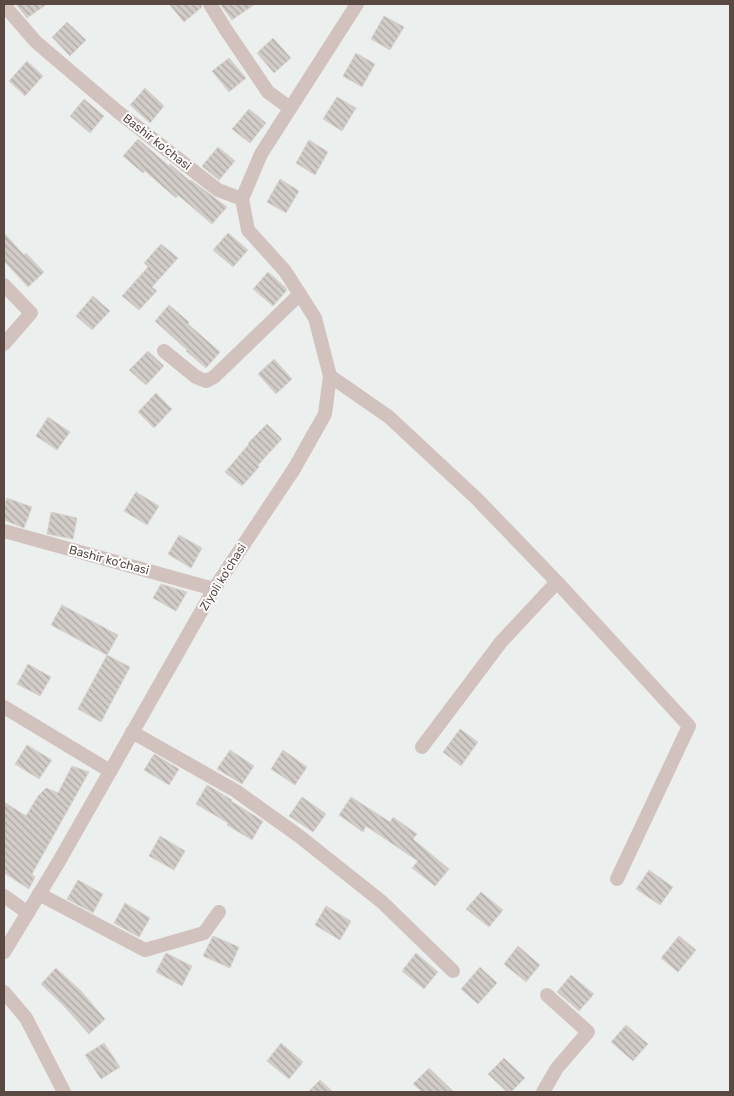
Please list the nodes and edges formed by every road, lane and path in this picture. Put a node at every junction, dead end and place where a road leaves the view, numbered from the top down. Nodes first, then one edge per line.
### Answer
1 (210, 4) edge
2 (356, 4) edge
3 (4, 5) edge
4 (290, 108) junction
5 (242, 199) junction
6 (4, 285) edge
7 (300, 294) junction
8 (4, 344) edge
9 (164, 351) dead end
10 (330, 376) junction
11 (4, 531) edge
12 (557, 582) junction
13 (214, 589) junction
14 (4, 707) edge
15 (132, 732) junction
16 (422, 748) dead end
17 (110, 771) junction
18 (617, 879) dead end
19 (39, 894) junction
20 (4, 896) edge
21 (220, 912) dead end
22 (28, 913) junction
23 (4, 952) edge
24 (453, 971) dead end
25 (4, 992) edge
26 (547, 995) dead end
27 (64, 1092) edge
28 (543, 1092) edge

1 - 4 street
2 - 4 street
3 - 5 street, Bashir ko'chasi
4 - 5 street
5 - 7 street, Ziyoli ko'chasi
6 - 8 street
7 - 9 street
7 - 10 street, Ziyoli ko'chasi
10 - 12 street
10 - 13 street, Ziyoli ko'chasi
11 - 13 street, Bashir ko'chasi
12 - 16 street
12 - 18 street
13 - 15 street, Ziyoli ko'chasi
14 - 17 street
15 - 17 street, Ziyoli ko'chasi
15 - 24 street
17 - 19 street, Ziyoli ko'chasi
19 - 21 street
19 - 22 street, Ziyoli ko'chasi
20 - 22 street
22 - 23 street, Ziyoli ko'chasi
25 - 27 street
26 - 28 street

